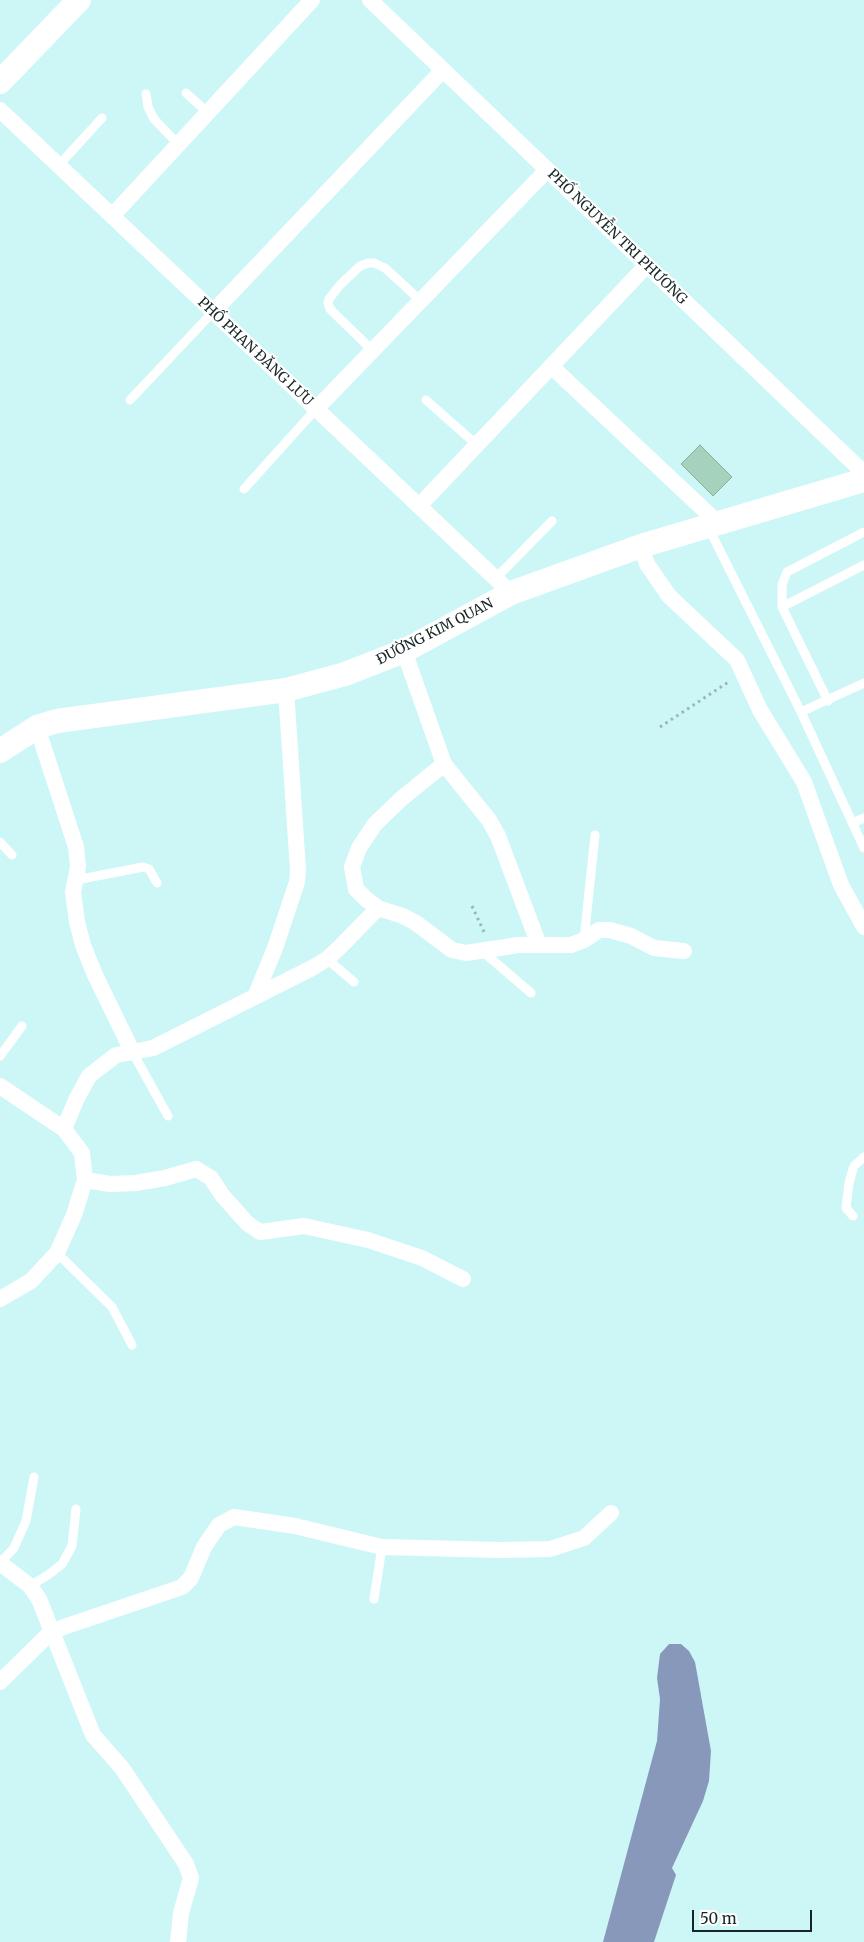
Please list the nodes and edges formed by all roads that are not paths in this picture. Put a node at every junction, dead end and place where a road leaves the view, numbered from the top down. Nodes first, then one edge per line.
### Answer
1 (79, 0) edge
2 (312, 0) edge
3 (370, 0) edge
4 (443, 70) junction
5 (0, 82) edge
6 (186, 93) dead end
7 (146, 94) dead end
8 (0, 110) edge
9 (207, 112) junction
10 (102, 118) dead end
11 (178, 144) junction
12 (58, 166) junction
13 (547, 170) junction
14 (112, 216) junction
15 (647, 265) junction
16 (421, 301) junction
17 (213, 312) junction
18 (373, 350) junction
19 (551, 366) junction
20 (130, 400) dead end
21 (426, 400) dead end
22 (316, 409) junction
23 (477, 445) junction
24 (864, 473) edge
25 (864, 480) edge
26 (244, 489) dead end
27 (419, 506) junction
28 (552, 521) dead end
29 (712, 524) junction
30 (864, 532) edge
31 (641, 546) junction
32 (864, 565) edge
33 (503, 586) junction
34 (782, 607) junction
35 (404, 650) junction
36 (864, 684) edge
37 (286, 690) junction
38 (828, 701) junction
39 (802, 712) junction
40 (37, 727) junction
41 (0, 751) edge
42 (444, 764) junction
43 (864, 818) edge
44 (852, 823) junction
45 (594, 835) dead end
46 (0, 842) edge
47 (864, 848) edge
48 (12, 855) dead end
49 (76, 880) junction
50 (157, 883) dead end
51 (378, 908) junction
52 (864, 927) edge
53 (584, 940) junction
54 (539, 945) junction
55 (487, 950) junction
56 (684, 951) dead end
57 (326, 959) junction
58 (354, 982) dead end
59 (532, 993) dead end
60 (254, 997) junction
61 (22, 1026) dead end
62 (133, 1053) junction
63 (0, 1056) edge
64 (0, 1086) edge
65 (168, 1116) dead end
66 (64, 1129) junction
67 (864, 1157) edge
68 (85, 1180) junction
69 (853, 1216) dead end
70 (57, 1253) junction
71 (463, 1279) dead end
72 (0, 1299) edge
73 (132, 1345) dead end
74 (34, 1477) dead end
75 (76, 1509) dead end
76 (611, 1513) dead end
77 (382, 1547) junction
78 (0, 1563) edge
79 (30, 1586) junction
80 (374, 1599) dead end
81 (52, 1631) junction
82 (0, 1682) edge
83 (178, 1942) edge

1 - 5 main road
2 - 9 street
3 - 4 street, PHỐ NGUYỄN TRI PHƯƠNG
4 - 13 street, PHỐ NGUYỄN TRI PHƯƠNG
4 - 17 street
6 - 9 lane
7 - 11 lane
8 - 12 street, PHỐ PHAN ĐĂNG LƯU
9 - 11 street
10 - 12 lane
11 - 14 street
12 - 14 street, PHỐ PHAN ĐĂNG LƯU
13 - 15 street, PHỐ NGUYỄN TRI PHƯƠNG
13 - 16 street
14 - 17 street, PHỐ PHAN ĐĂNG LƯU
15 - 19 street
15 - 24 street, PHỐ NGUYỄN TRI PHƯƠNG
16 - 18 street
16 - 18 lane
17 - 20 lane
17 - 22 street, PHỐ PHAN ĐĂNG LƯU
18 - 22 street
19 - 23 street
19 - 29 street
21 - 23 lane
22 - 26 lane
22 - 27 street, PHỐ PHAN ĐĂNG LƯU
23 - 27 street
25 - 29 main road, ĐƯỜNG KIM QUAN
27 - 33 street, PHỐ PHAN ĐĂNG LƯU
28 - 33 lane
29 - 31 main road, ĐƯỜNG KIM QUAN
29 - 39 lane
30 - 34 lane
31 - 33 main road, ĐƯỜNG KIM QUAN
31 - 52 street
32 - 34 lane
33 - 35 main road, ĐƯỜNG KIM QUAN
34 - 38 lane
35 - 37 main road, ĐƯỜNG KIM QUAN
35 - 42 street
36 - 38 lane
37 - 40 main road, ĐƯỜNG KIM QUAN
37 - 60 street
38 - 39 lane
39 - 44 lane
40 - 41 main road, ĐƯỜNG KIM QUAN
40 - 49 street
42 - 51 street
42 - 54 street
43 - 44 lane
44 - 47 lane
45 - 53 lane
46 - 48 lane
49 - 50 lane
49 - 62 street
51 - 55 street
51 - 57 street
53 - 54 street
53 - 56 street
54 - 55 street
55 - 59 lane
57 - 58 lane
57 - 60 street
60 - 62 street
61 - 63 lane
62 - 65 lane
62 - 66 street
64 - 66 street
66 - 68 street
67 - 69 lane
68 - 70 street
68 - 71 street
70 - 72 street
70 - 73 lane
74 - 78 lane
75 - 79 lane
76 - 77 street
77 - 80 lane
77 - 81 street
78 - 79 street
79 - 81 street
81 - 82 street
81 - 83 street

